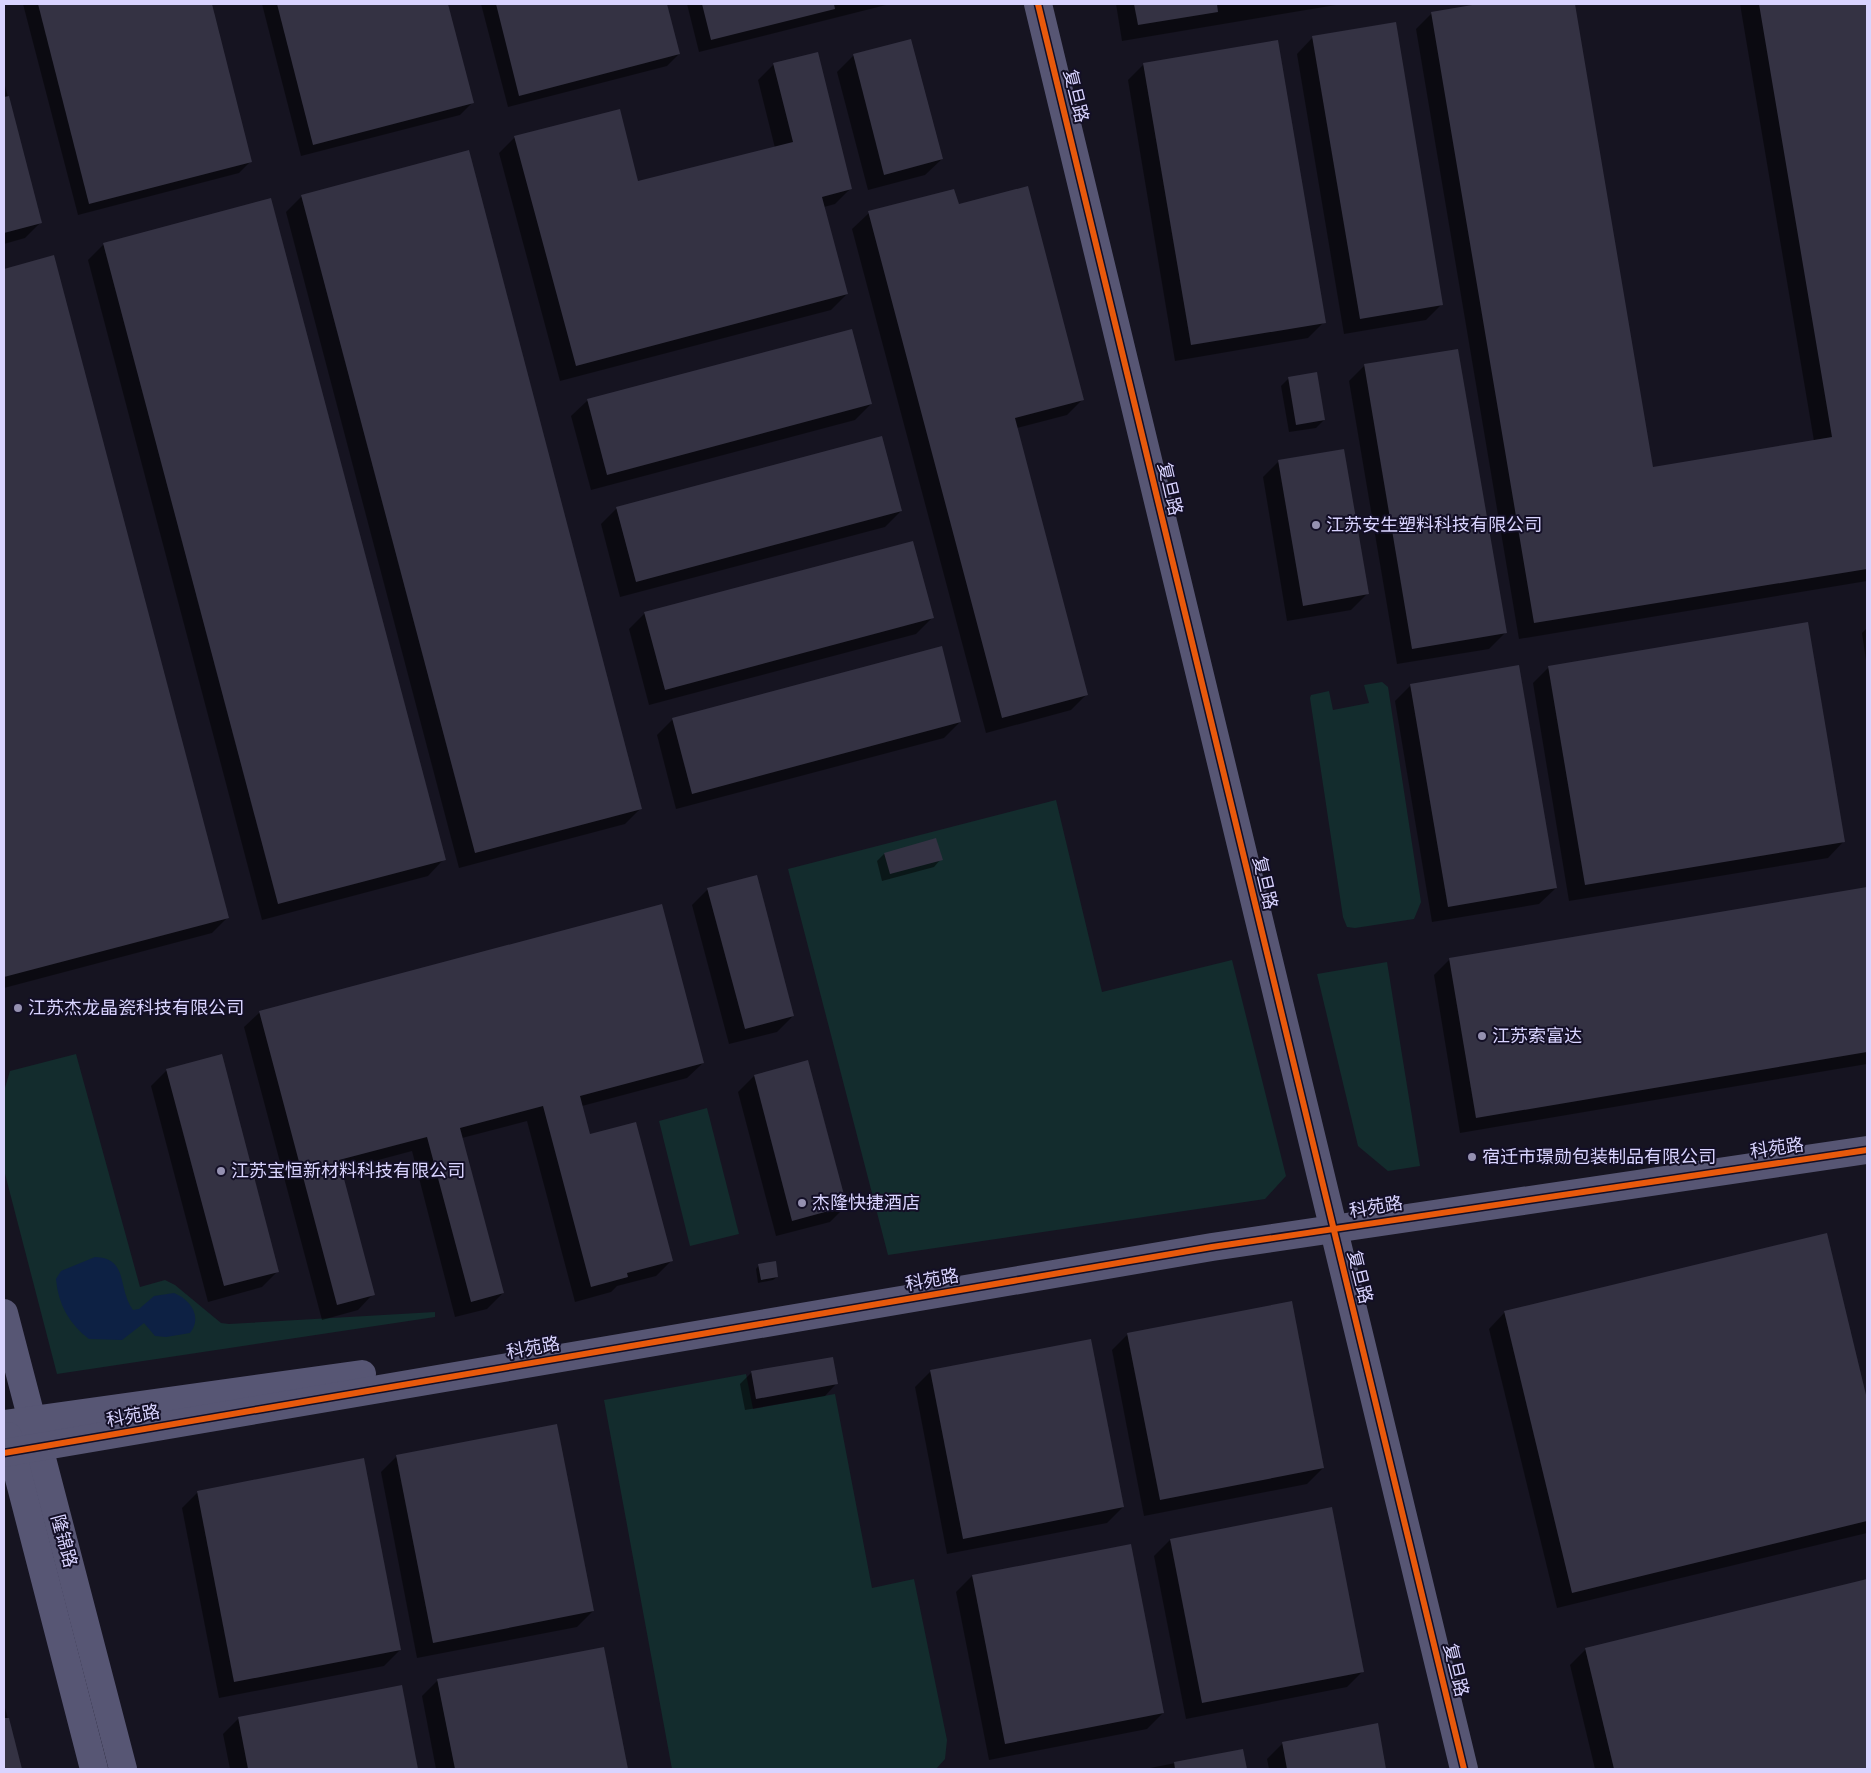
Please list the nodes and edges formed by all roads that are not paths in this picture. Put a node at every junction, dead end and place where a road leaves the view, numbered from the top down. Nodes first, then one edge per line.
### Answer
1 (1038, 4) edge
2 (1867, 1136) edge
3 (1867, 1150) edge
4 (1331, 1222) junction
5 (4, 1313) edge
6 (32, 1420) junction
7 (4, 1423) edge
8 (39, 1448) junction
9 (8, 1453) edge
10 (94, 1769) edge
11 (123, 1769) edge
12 (1464, 1769) edge

1 - 4 street, 复旦路
2 - 4 street, 科苑路
3 - 4 street, 科苑路
4 - 6 street, 科苑路
4 - 8 street, 科苑路
4 - 12 street, 复旦路
5 - 6 street, 隆锦路
6 - 7 street, 科苑路
6 - 8 street, 隆锦路
7 - 9 street, 隆锦路
8 - 9 street, 科苑路
8 - 11 street, 隆锦路
9 - 10 street, 隆锦路

